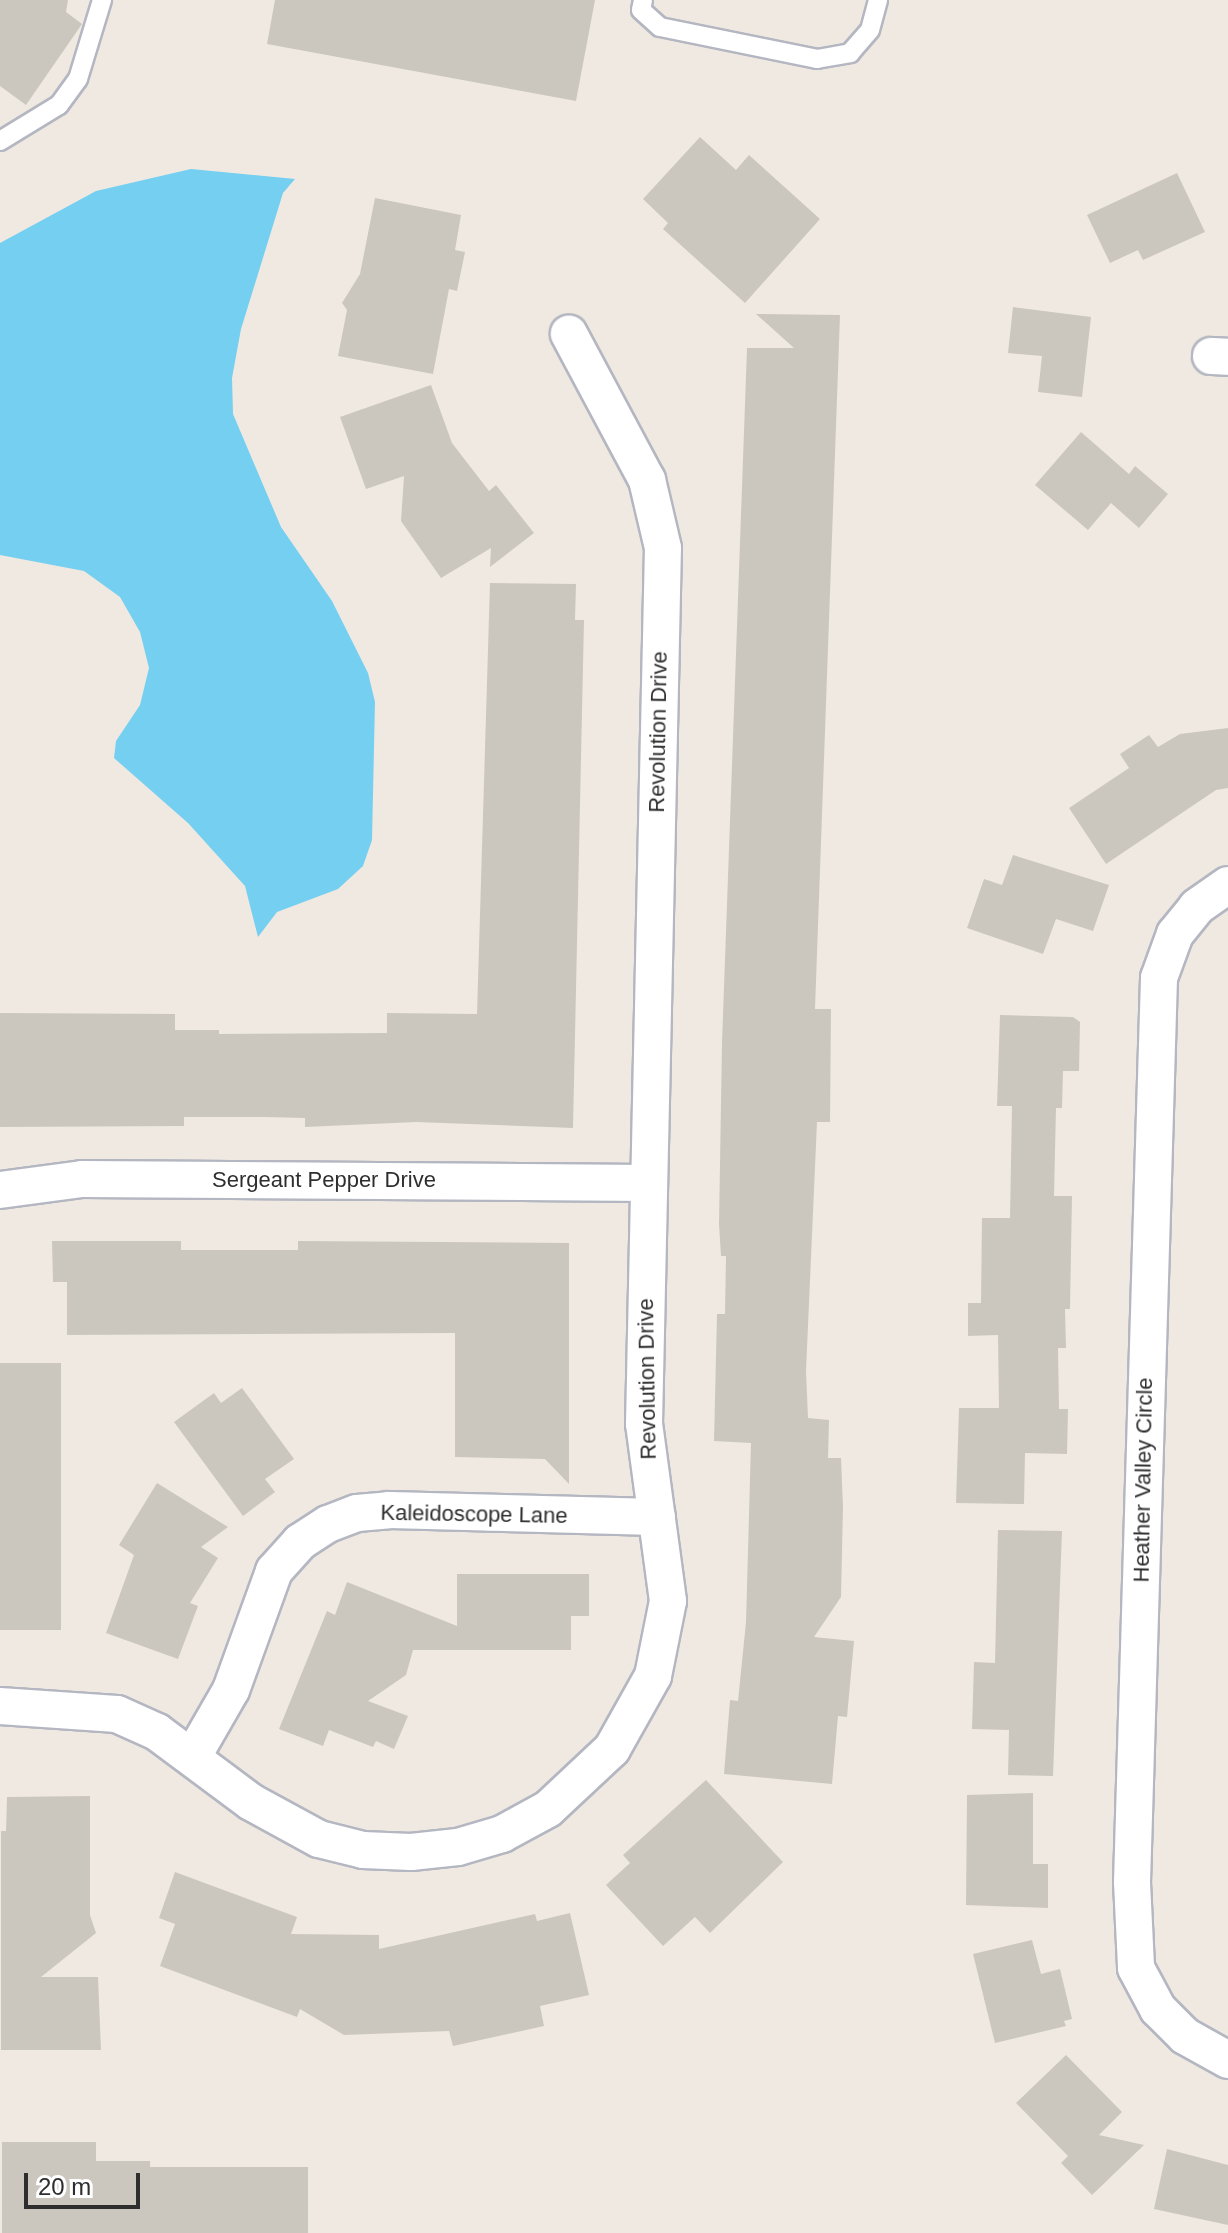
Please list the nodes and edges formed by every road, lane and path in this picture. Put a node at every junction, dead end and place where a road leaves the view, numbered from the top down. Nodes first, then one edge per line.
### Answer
1 (102, 0) edge
2 (643, 0) edge
3 (878, 0) edge
4 (0, 141) edge
5 (569, 334) dead end
6 (1228, 885) edge
7 (649, 1183) junction
8 (0, 1190) edge
9 (657, 1517) junction
10 (0, 1706) edge
11 (193, 1756) junction
12 (1228, 2060) edge

1 - 4 lane
2 - 3 lane
5 - 7 street, Revolution Drive
6 - 12 street, Heather Valley Circle
7 - 8 street, Sergeant Pepper Drive
7 - 9 street, Revolution Drive
9 - 11 street, Kaleidoscope Lane
9 - 11 street, Revolution Drive
10 - 11 street, Revolution Drive

